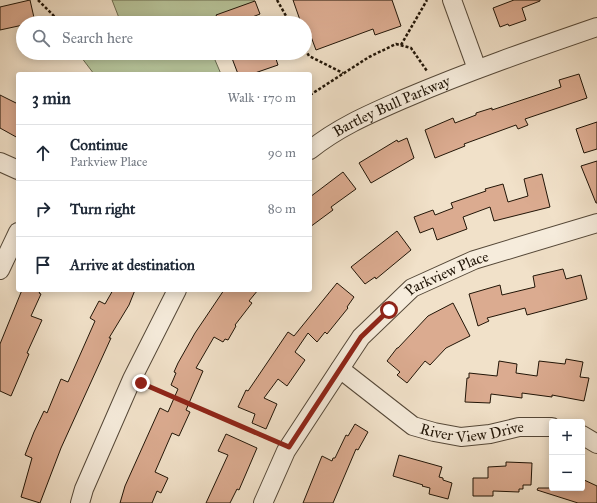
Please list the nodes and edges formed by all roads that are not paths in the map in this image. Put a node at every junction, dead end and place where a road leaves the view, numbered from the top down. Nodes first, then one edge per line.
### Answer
1 (452, 0) edge
2 (597, 28) edge
3 (477, 69) junction
4 (312, 149) edge
5 (0, 162) edge
6 (16, 169) edge
7 (597, 223) edge
8 (16, 236) edge
9 (0, 270) edge
10 (176, 292) edge
11 (340, 369) junction
12 (549, 428) edge
13 (585, 437) edge
14 (597, 444) edge
15 (80, 503) edge
16 (263, 503) edge

1 - 3 street
2 - 3 street, Bartley Bull Parkway
3 - 4 street, Bartley Bull Parkway
5 - 6 street
7 - 11 street, Parkview Place
8 - 9 street
10 - 15 street
11 - 12 street, River View Drive
11 - 16 street, Parkview Place
13 - 14 street

